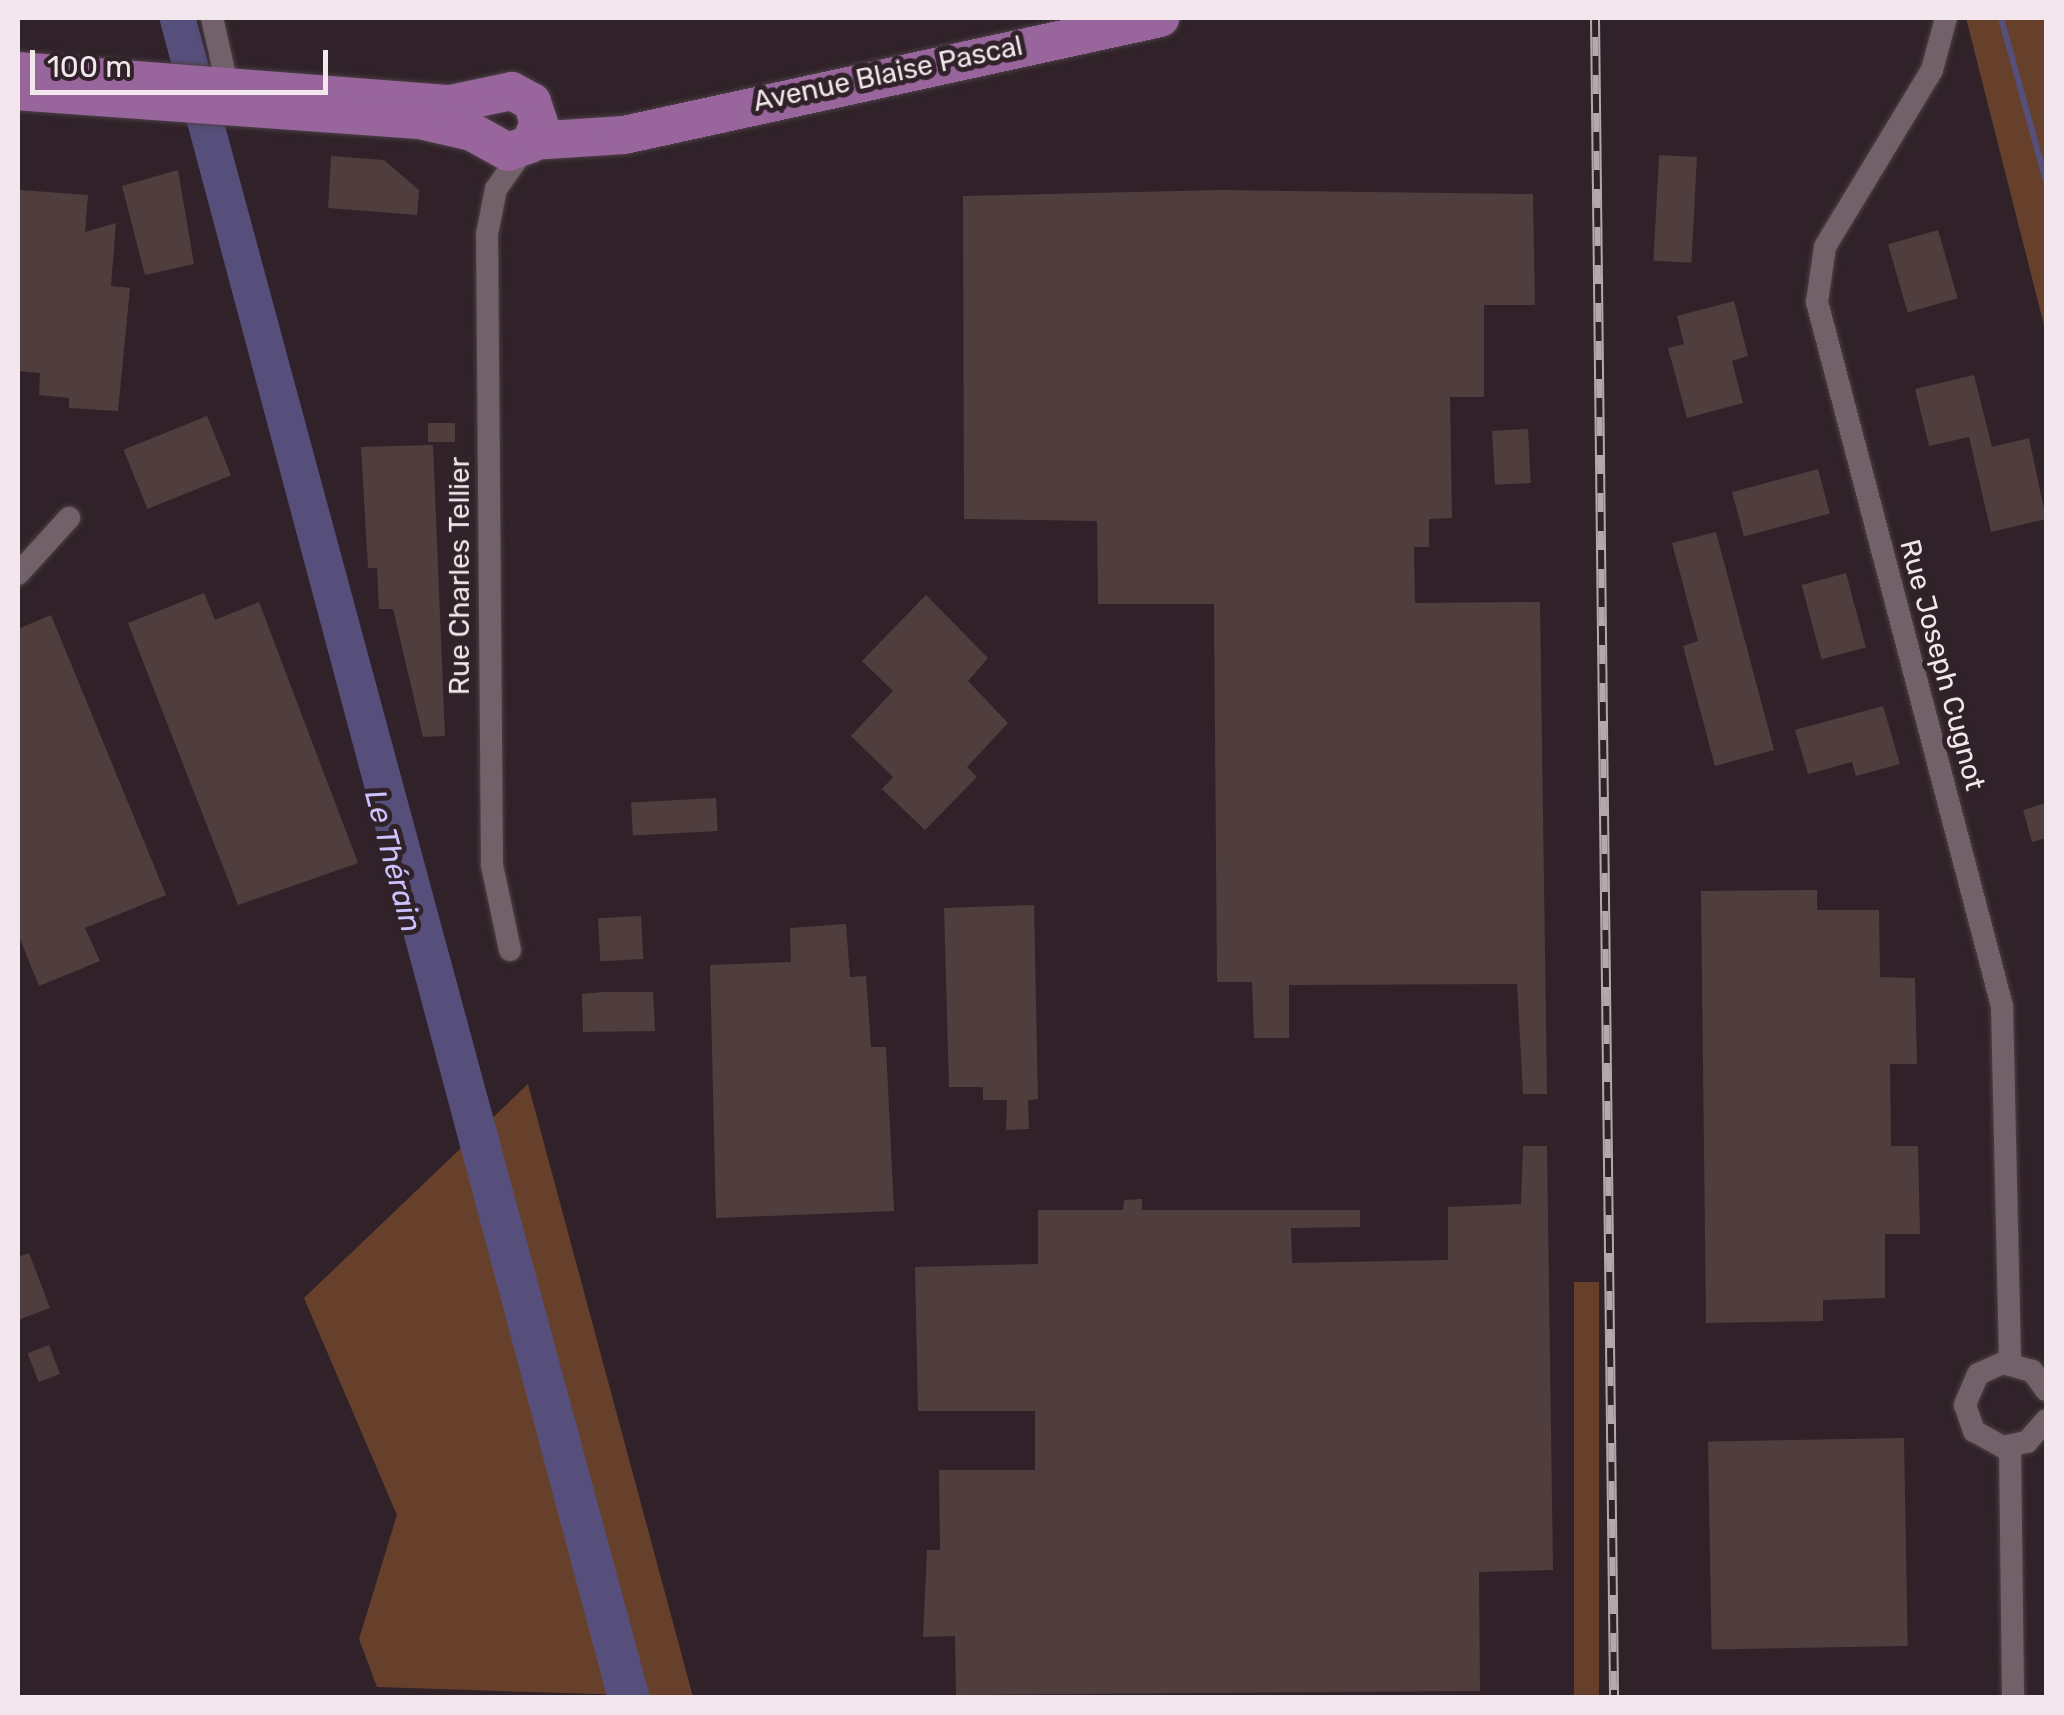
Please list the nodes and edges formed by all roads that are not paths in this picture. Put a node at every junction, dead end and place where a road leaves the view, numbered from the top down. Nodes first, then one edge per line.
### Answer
1 (212, 18) edge
2 (1946, 18) edge
3 (1145, 20) edge
4 (18, 71) edge
5 (18, 91) edge
6 (160, 91) junction
7 (225, 96) junction
8 (484, 125) junction
9 (532, 132) junction
10 (491, 201) junction
11 (68, 518) dead end
12 (18, 574) edge
13 (510, 950) dead end
14 (2010, 1363) junction
15 (2046, 1390) edge
16 (2046, 1420) edge
17 (2010, 1447) junction
18 (2012, 1698) edge

1 - 7 street
2 - 14 street, Rue Joseph Cugnot
3 - 9 main road, Avenue Blaise Pascal
4 - 6 main road, Avenue Blaise Pascal
5 - 6 main road, Avenue Blaise Pascal
6 - 7 main road, Avenue Blaise Pascal
7 - 8 main road, Avenue Blaise Pascal
8 - 9 main road, Avenue Blaise Pascal
8 - 9 main road, Avenue Blaise Pascal
8 - 10 street, Rue Charles Tellier
9 - 10 street
10 - 13 street, Rue Charles Tellier
11 - 12 street
14 - 15 street
14 - 17 street
16 - 17 street
17 - 18 street

